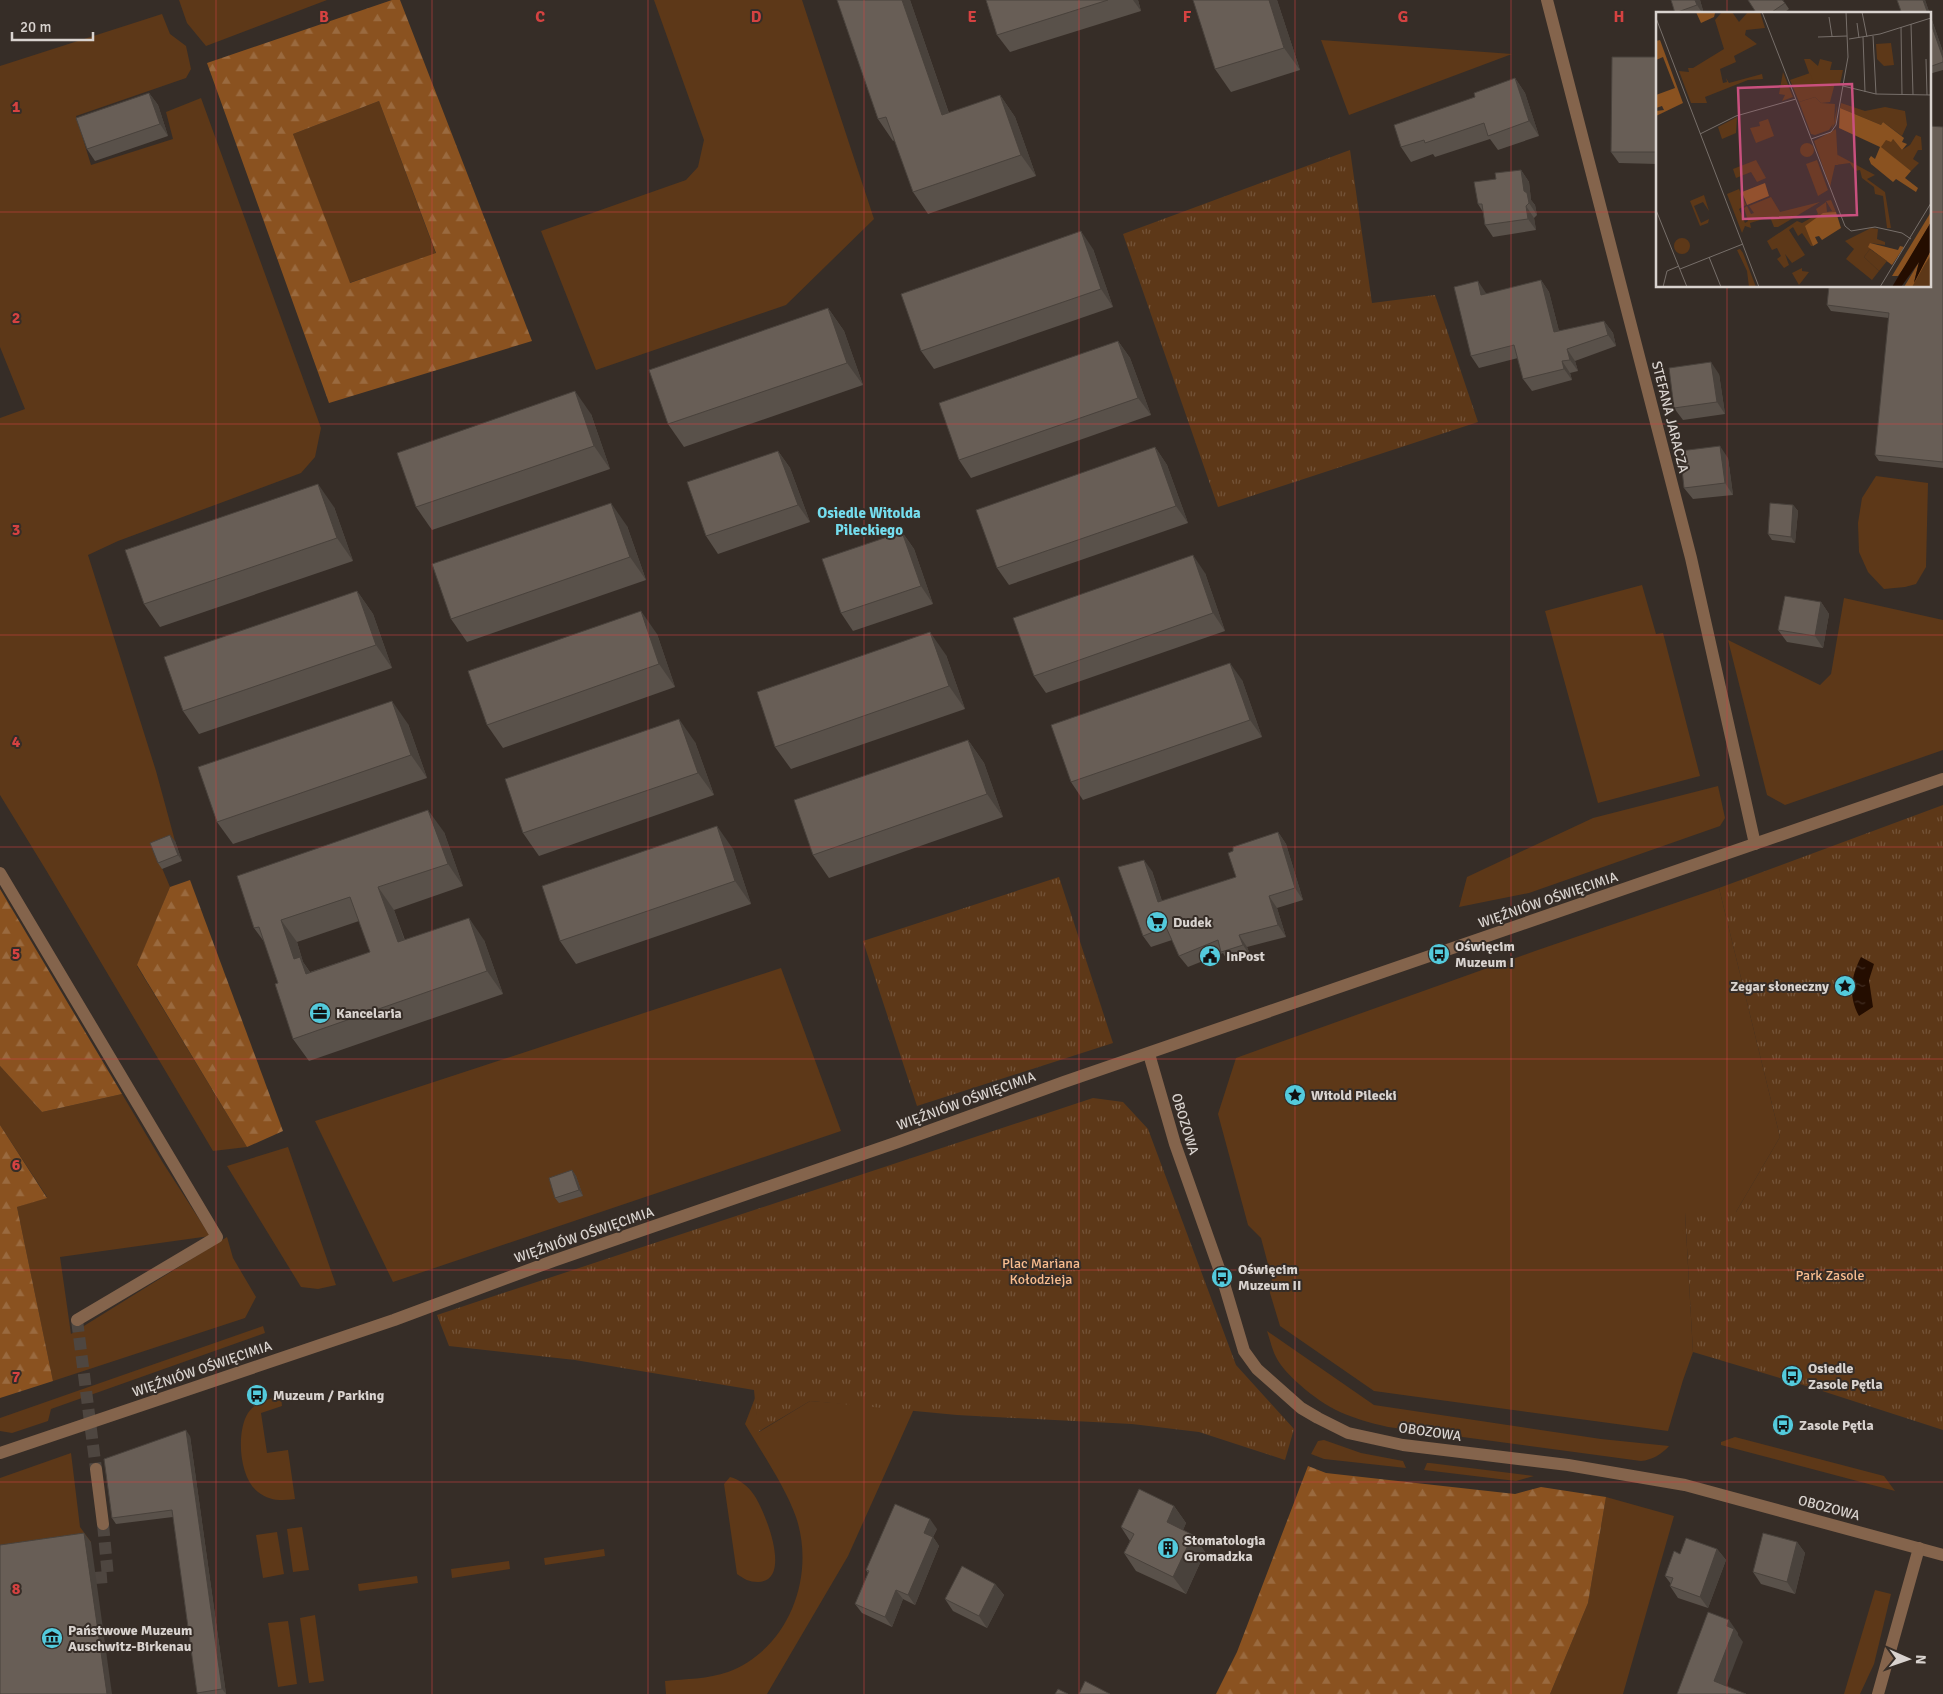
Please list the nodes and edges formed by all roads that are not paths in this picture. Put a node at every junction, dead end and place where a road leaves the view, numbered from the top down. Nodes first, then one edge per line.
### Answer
1 (1547, 0) edge
2 (1943, 778) edge
3 (1755, 844) junction
4 (0, 873) edge
5 (1149, 1054) junction
6 (77, 1320) dead end
7 (0, 1453) edge
8 (96, 1469) tunnel mouth
9 (102, 1524) tunnel mouth
10 (1919, 1548) junction
11 (1943, 1555) edge
12 (1878, 1694) edge

1 - 3 street, STEFANA JARACZA
2 - 3 street, WIĘŹNIÓW OŚWIĘCIMIA
3 - 5 street, WIĘŹNIÓW OŚWIĘCIMIA
4 - 6 street
5 - 7 street, WIĘŹNIÓW OŚWIĘCIMIA
5 - 10 street, OBOZOWA
8 - 9 street
10 - 11 street, OBOZOWA
10 - 12 street

